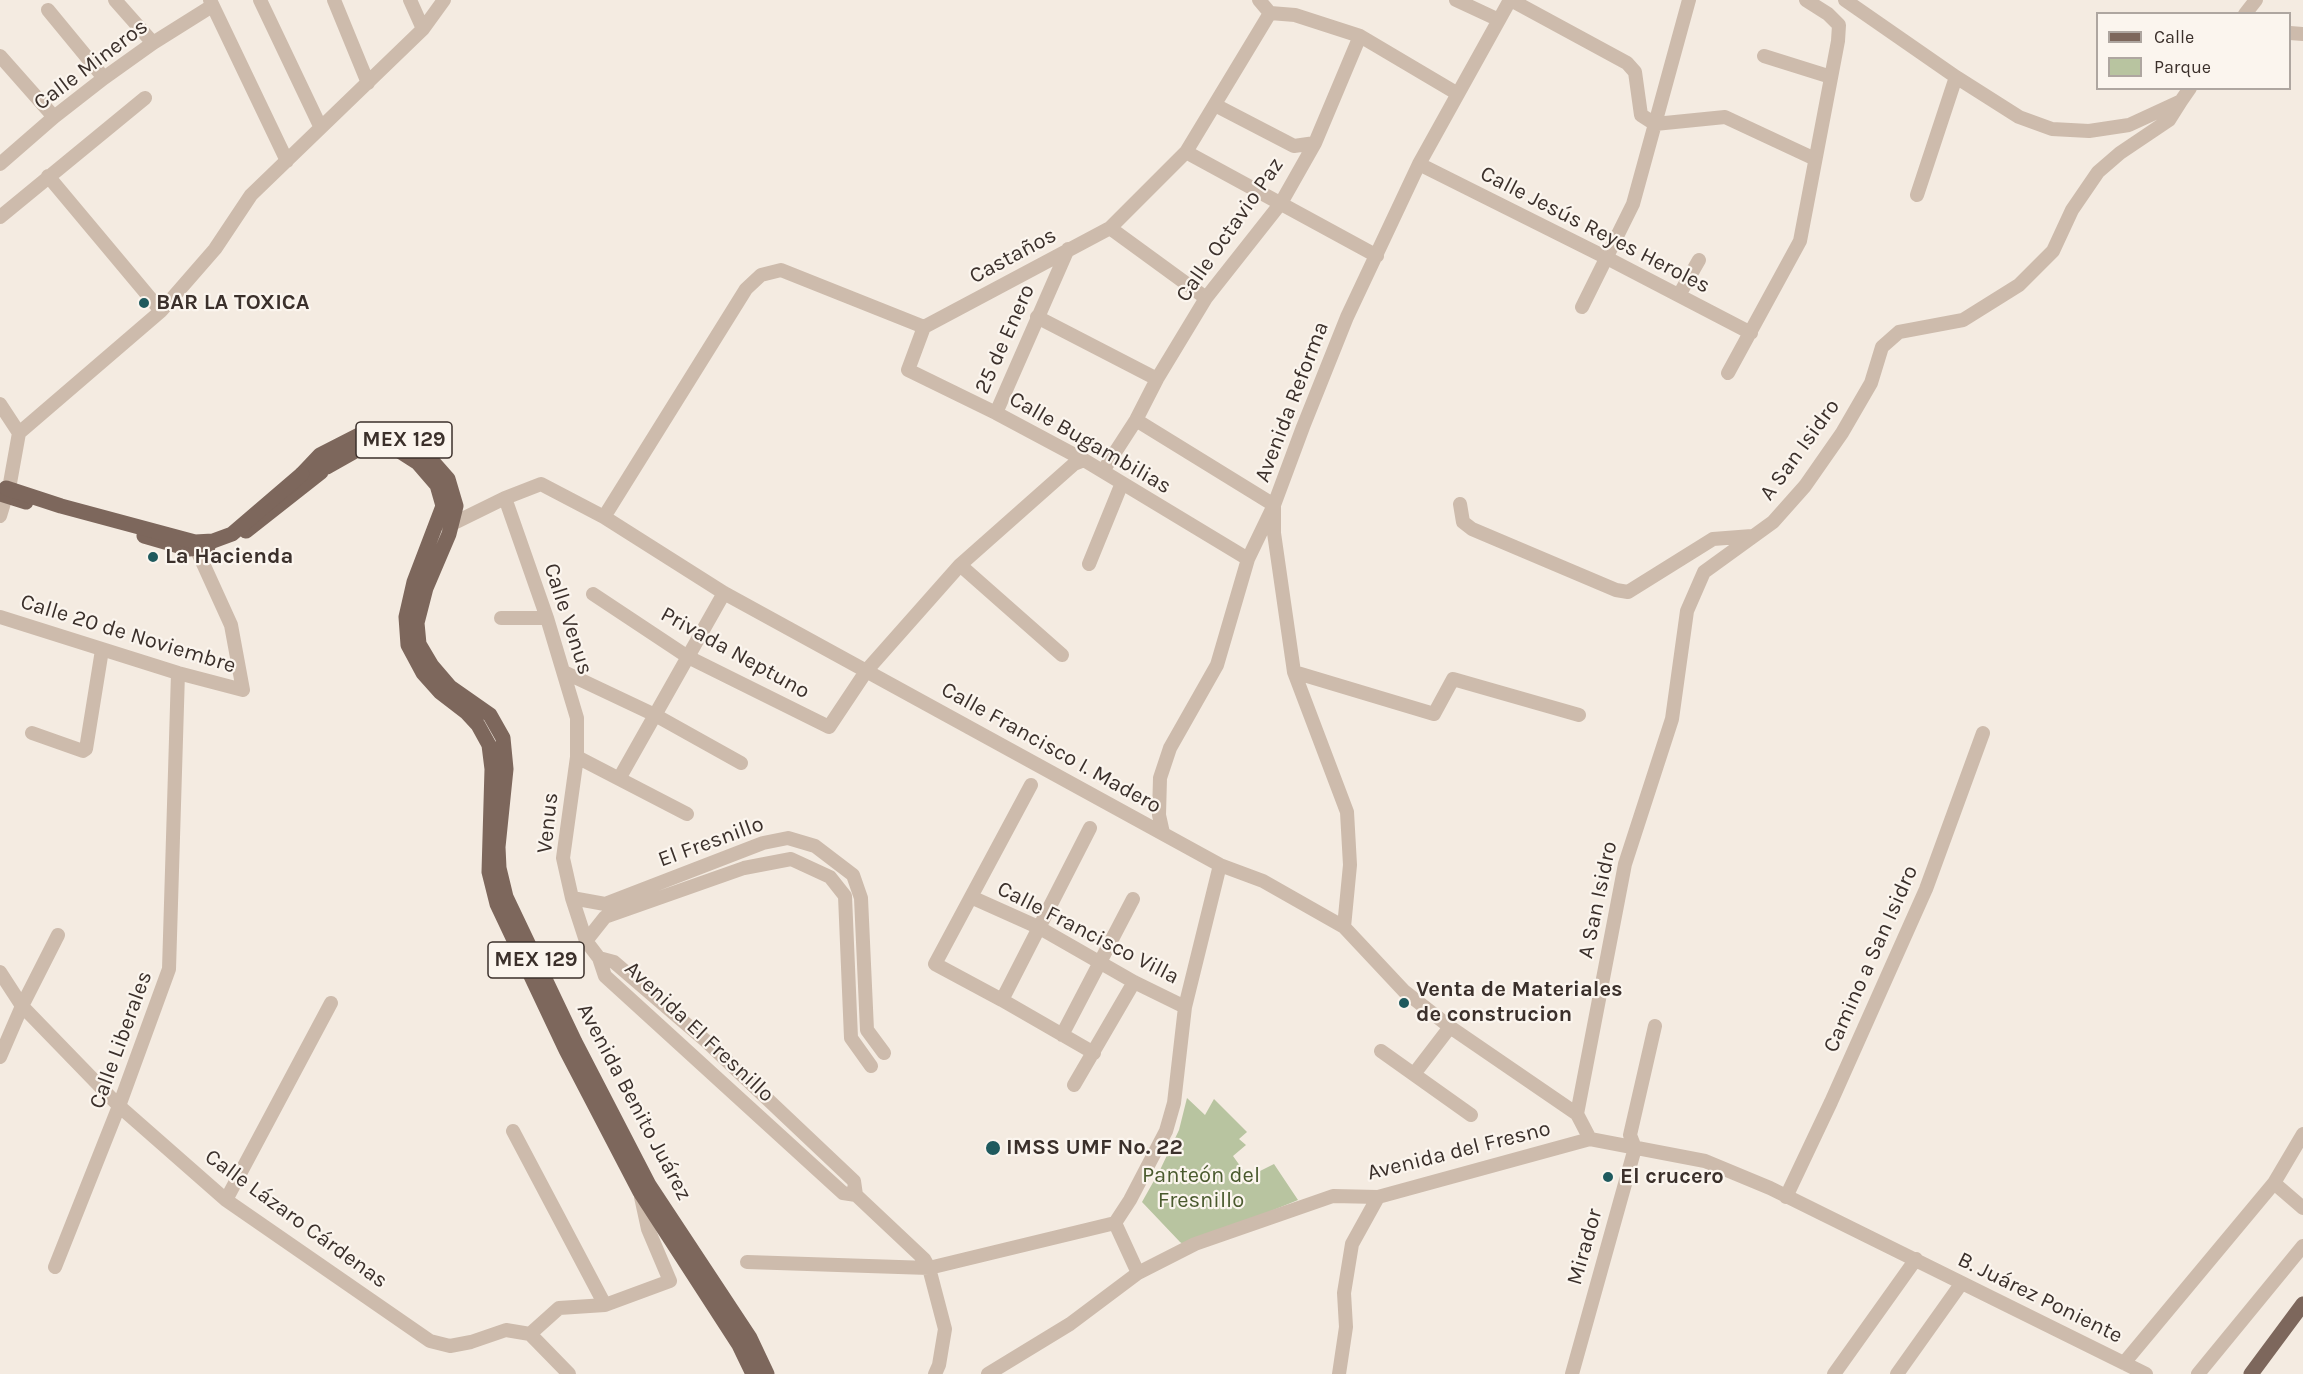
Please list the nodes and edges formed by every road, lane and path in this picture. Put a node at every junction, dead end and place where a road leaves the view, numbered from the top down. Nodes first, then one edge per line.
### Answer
1 (115, 0) edge
2 (260, 0) edge
3 (334, 0) edge
4 (410, 0) edge
5 (444, 0) edge
6 (1258, 0) edge
7 (1456, 0) edge
8 (1510, 0) edge
9 (1689, 0) edge
10 (1806, 0) edge
11 (2256, 0) edge
12 (1847, 1) edge
13 (211, 3) edge
14 (48, 10) dead end
15 (2247, 12) edge
16 (1270, 13) junction
17 (1499, 20) junction
18 (423, 29) junction
19 (1360, 36) junction
20 (153, 43) junction
21 (0, 56) edge
22 (1764, 56) dead end
23 (1831, 77) junction
24 (1956, 77) junction
25 (104, 78) junction
26 (368, 83) junction
27 (2188, 90) edge
28 (1458, 94) junction
29 (145, 98) dead end
30 (2181, 100) junction
31 (1215, 105) junction
32 (54, 117) junction
33 (1655, 124) junction
34 (320, 126) junction
35 (1315, 143) junction
36 (1186, 152) junction
37 (2, 159) edge
38 (1815, 159) junction
39 (287, 161) junction
40 (1419, 164) junction
41 (48, 176) junction
42 (1917, 195) dead end
43 (1281, 203) junction
44 (0, 217) edge
45 (1110, 228) junction
46 (1068, 249) junction
47 (1377, 256) junction
48 (1605, 257) junction
49 (1699, 260) dead end
50 (1679, 295) junction
51 (1206, 298) junction
52 (1582, 307) dead end
53 (161, 311) junction
54 (1037, 318) junction
55 (924, 327) junction
56 (1751, 333) junction
57 (1728, 373) dead end
58 (1157, 379) junction
59 (0, 404) edge
60 (996, 413) junction
61 (1136, 420) junction
62 (19, 433) junction
63 (1084, 460) junction
64 (323, 461) junction
65 (1103, 471) junction
66 (1122, 483) junction
67 (3, 488) edge
68 (505, 498) junction
69 (1460, 504) dead end
70 (1274, 505) junction
71 (0, 516) edge
72 (604, 517) junction
73 (445, 524) junction
74 (1754, 536) junction
75 (196, 548) junction
76 (1248, 559) junction
77 (1089, 564) dead end
78 (960, 565) junction
79 (724, 593) junction
80 (593, 594) dead end
81 (0, 617) edge
82 (501, 618) dead end
83 (547, 618) junction
84 (102, 650) junction
85 (1062, 654) dead end
86 (688, 657) junction
87 (867, 670) junction
88 (564, 672) junction
89 (1294, 672) junction
90 (178, 673) junction
91 (1579, 715) dead end
92 (655, 716) junction
93 (32, 733) dead end
94 (1983, 733) dead end
95 (577, 757) junction
96 (741, 763) dead end
97 (620, 777) junction
98 (1031, 785) dead end
99 (687, 814) dead end
100 (1090, 828) dead end
101 (1163, 833) junction
102 (1220, 865) junction
103 (853, 875) junction
104 (838, 887) junction
105 (971, 897) junction
106 (572, 898) junction
107 (1133, 899) dead end
108 (604, 910) junction
109 (1038, 927) junction
110 (1344, 927) junction
111 (58, 935) dead end
112 (586, 941) junction
113 (599, 958) junction
114 (1100, 963) junction
115 (0, 972) edge
116 (1134, 982) junction
117 (1002, 1000) junction
118 (331, 1003) dead end
119 (22, 1006) junction
120 (1185, 1006) junction
121 (1655, 1026) dead end
122 (1450, 1027) junction
123 (1062, 1035) junction
124 (1381, 1051) dead end
125 (884, 1053) dead end
126 (1094, 1053) junction
127 (0, 1057) edge
128 (871, 1066) dead end
129 (1414, 1074) junction
130 (1074, 1085) dead end
131 (119, 1106) junction
132 (1577, 1114) junction
133 (1471, 1116) dead end
134 (513, 1131) dead end
135 (2303, 1134) edge
136 (1590, 1139) junction
137 (1635, 1148) junction
138 (2274, 1183) junction
139 (640, 1192) junction
140 (856, 1195) junction
141 (1378, 1197) junction
142 (1786, 1197) junction
143 (226, 1200) junction
144 (2303, 1208) edge
145 (1114, 1223) junction
146 (2303, 1246) edge
147 (1916, 1259) junction
148 (747, 1262) dead end
149 (55, 1267) dead end
150 (929, 1268) junction
151 (1138, 1273) junction
152 (1961, 1284) junction
153 (2303, 1304) edge
154 (605, 1305) junction
155 (530, 1334) junction
156 (2124, 1363) junction
157 (569, 1374) edge
158 (753, 1374) edge
159 (767, 1374) edge
160 (935, 1374) edge
161 (988, 1374) edge
162 (1339, 1374) edge
163 (1572, 1374) edge
164 (1834, 1374) edge
165 (1897, 1374) edge
166 (2146, 1374) edge
167 (2198, 1374) edge
168 (2251, 1374) edge

1 - 20 street
2 - 34 street
3 - 26 street
4 - 18 street
5 - 18 street
6 - 16 street
7 - 17 street
8 - 17 street, Avenida Reforma
8 - 33 street
9 - 33 street
10 - 23 street
11 - 15 street
12 - 24 street
13 - 20 street, Calle Mineros
13 - 39 street
14 - 25 street
16 - 19 street
16 - 31 street, Castaños
17 - 28 street, Avenida Reforma
18 - 26 street
19 - 28 street
19 - 35 street, Calle Octavio Paz
20 - 25 street, Calle Mineros
21 - 32 street
22 - 23 street
23 - 38 street
24 - 30 street
24 - 42 street
25 - 32 street, Calle Mineros
26 - 34 street
27 - 30 street, A San Isidro
28 - 40 street, Avenida Reforma
29 - 41 street
30 - 74 street, A San Isidro
31 - 35 street
31 - 36 street, Castaños
32 - 37 street, Calle Mineros
33 - 38 street
33 - 48 street
34 - 39 street
35 - 43 street, Calle Octavio Paz
36 - 43 street
36 - 45 street, Castaños
38 - 56 street
39 - 53 street
40 - 47 street, Avenida Reforma
40 - 48 street, Calle Jesús Reyes Heroles
41 - 44 street
41 - 53 street
43 - 47 street
43 - 51 street, Calle Octavio Paz
45 - 46 street, Castaños
45 - 51 street
46 - 54 street, 25 de Enero
46 - 55 street, Castaños
47 - 70 street, Avenida Reforma
48 - 50 street, Calle Jesús Reyes Heroles
48 - 52 street
49 - 50 street
50 - 56 street, Calle Jesús Reyes Heroles
51 - 58 street, Calle Octavio Paz
53 - 62 street
54 - 58 street
54 - 60 street, 25 de Enero
55 - 60 street, Calle Bugambilias
55 - 72 street
56 - 57 street
58 - 61 street, Calle Octavio Paz
59 - 62 street
60 - 63 street, Calle Bugambilias
61 - 65 street, Calle Octavio Paz
61 - 70 street
62 - 67 street
63 - 65 street, Calle Bugambilias
63 - 78 street
64 - 67 main road, MEX 129
64 - 67 main road, Avenida Benito Juárez / MEX 129, bridge
64 - 73 main road, Avenida Benito Juárez / MEX 129
64 - 75 main road, MEX 129
65 - 66 street, Calle Bugambilias
66 - 76 street, Calle Bugambilias
66 - 77 street
67 - 71 street
67 - 75 main road, MEX 129
68 - 72 street, Calle Francisco I. Madero
68 - 73 street, Calle Francisco I. Madero
68 - 83 street, Calle Venus
69 - 74 street
70 - 76 street, Avenida Reforma
70 - 89 street
72 - 79 street, Calle Francisco I. Madero
73 - 139 main road, Avenida Benito Juárez / MEX 129
73 - 159 main road, Avenida Benito Juárez / MEX 129
74 - 132 street, A San Isidro
75 - 90 street, Calle 20 de Noviembre
76 - 101 street, Avenida Reforma
78 - 85 street
78 - 87 street
79 - 86 street
79 - 87 street, Calle Francisco I. Madero
80 - 86 street, Privada Neptuno
81 - 84 street, Calle 20 de Noviembre
82 - 83 street
83 - 88 street, Calle Venus
84 - 90 street, Calle 20 de Noviembre
84 - 93 street
86 - 87 street, Privada Neptuno
86 - 92 street
87 - 101 street, Calle Francisco I. Madero
88 - 92 street
88 - 95 street, Calle Venus
89 - 91 street
89 - 110 street
90 - 131 street, Calle Liberales
92 - 96 street
92 - 97 street
94 - 142 street, Camino a San Isidro
95 - 97 street
95 - 106 street, Venus
97 - 99 street
98 - 105 street
100 - 109 street
101 - 102 street, Calle Francisco I. Madero
102 - 110 street, Calle Francisco I. Madero
102 - 120 street
103 - 104 street
103 - 108 street, El Fresnillo
103 - 125 street
104 - 108 street, El Fresnillo
104 - 128 street
105 - 109 street, Calle Francisco Villa
105 - 117 street
106 - 108 street, El Fresnillo
106 - 112 street, Venus
107 - 114 street
108 - 112 street
109 - 114 street, Calle Francisco Villa
109 - 117 street
110 - 122 street, Calle Francisco I. Madero
111 - 119 street
112 - 113 street, Venus
113 - 140 street, Avenida El Fresnillo
113 - 140 street, Avenida El Fresnillo
114 - 116 street, Calle Francisco Villa
114 - 123 street
115 - 119 street, Calle Lázaro Cárdenas
116 - 120 street, Calle Francisco Villa
116 - 126 street
117 - 123 street
118 - 143 street
119 - 127 street
119 - 131 street, Calle Lázaro Cárdenas
120 - 145 street
121 - 137 street, Mirador
122 - 129 street
122 - 132 street, Calle Francisco I. Madero
123 - 126 street
124 - 129 street
126 - 130 street
129 - 133 street
131 - 143 street, Calle Lázaro Cárdenas
131 - 149 street, Calle Liberales
132 - 136 street, Calle Francisco I. Madero
134 - 154 street
135 - 138 street
136 - 137 street, B. Juárez Poniente
136 - 141 street, Avenida del Fresno
137 - 142 street, B. Juárez Poniente
137 - 163 street, Mirador
138 - 144 street
138 - 156 street
139 - 154 street
139 - 158 main road, Avenida Benito Juárez / MEX 129
140 - 150 street, Avenida El Fresnillo
141 - 151 street, Avenida del Fresno
141 - 162 street
142 - 147 street, B. Juárez Poniente
143 - 155 street, Calle Lázaro Cárdenas
145 - 150 street
145 - 151 street
146 - 167 street
147 - 152 street, B. Juárez Poniente
147 - 164 street
148 - 150 street
150 - 160 street
151 - 161 street, Avenida del Fresno
152 - 156 street, B. Juárez Poniente
152 - 165 street
153 - 168 main road
154 - 155 street
155 - 157 street
156 - 166 street, B. Juárez Poniente

